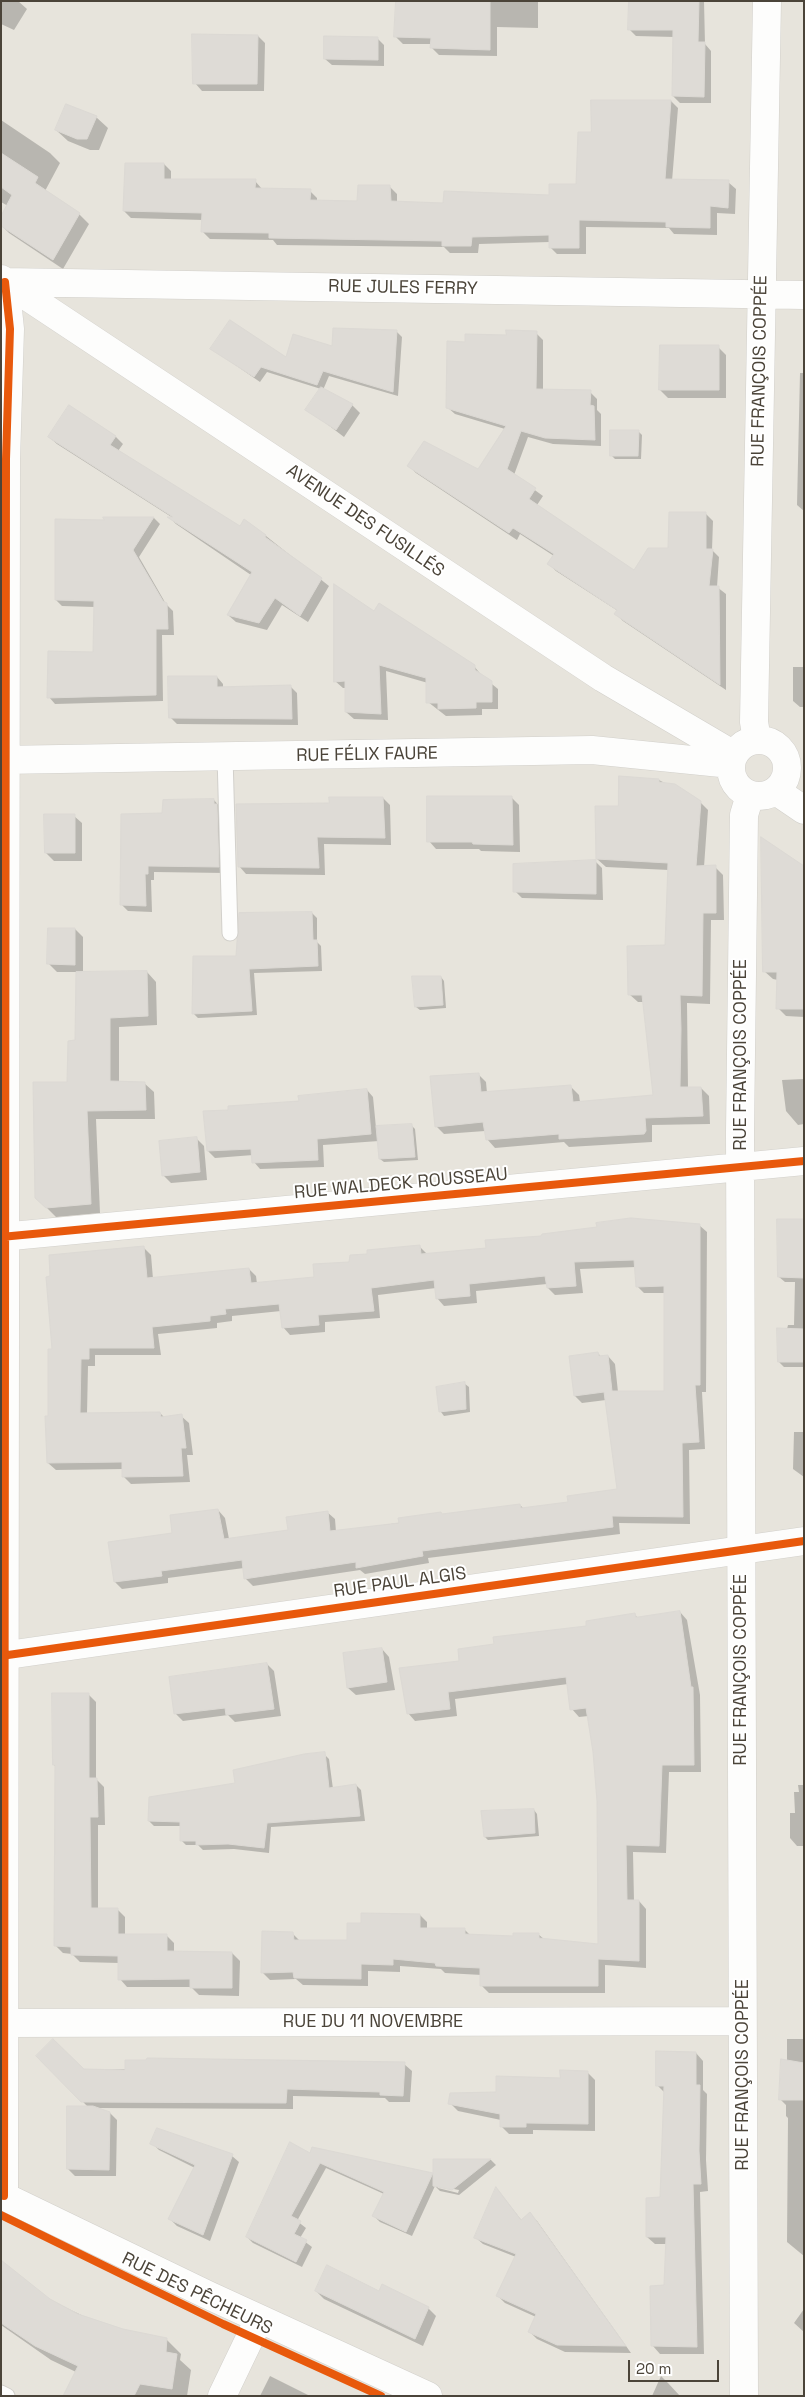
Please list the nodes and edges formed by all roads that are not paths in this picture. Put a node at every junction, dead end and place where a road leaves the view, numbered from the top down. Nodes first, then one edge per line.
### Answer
1 (767, 1) edge
2 (3, 281) edge
3 (762, 295) junction
4 (804, 296) edge
5 (757, 740) junction
6 (793, 752) edge
7 (225, 756) junction
8 (4, 760) edge
9 (733, 760) junction
10 (776, 791) junction
11 (750, 795) junction
12 (804, 810) edge
13 (230, 933) dead end
14 (804, 1161) edge
15 (741, 1167) junction
16 (4, 1237) edge
17 (804, 1541) edge
18 (741, 1550) junction
19 (3, 1655) edge
20 (742, 2021) junction
21 (4, 2023) junction
22 (2, 2197) edge
23 (259, 2319) junction
24 (1, 2393) edge
25 (7, 2396) edge
26 (222, 2396) edge
27 (428, 2396) edge
28 (744, 2396) edge

1 - 3 street, RUE FRANÇOIS COPPÉE
2 - 3 street, RUE JULES FERRY
2 - 8 street
2 - 9 street, AVENUE DES FUSILLÉS
3 - 4 street, RUE JULES FERRY
3 - 5 street, RUE FRANÇOIS COPPÉE
5 - 6 street
5 - 9 street
6 - 10 street
7 - 8 street, RUE FÉLIX FAURE
7 - 9 street, RUE FÉLIX FAURE
7 - 13 lane
8 - 16 street
9 - 11 street
10 - 11 street
10 - 12 street
11 - 15 street, RUE FRANÇOIS COPPÉE
14 - 15 street, RUE WALDECK ROUSSEAU
15 - 16 street, RUE WALDECK ROUSSEAU
15 - 18 street, RUE FRANÇOIS COPPÉE
16 - 19 street
17 - 18 street, RUE PAUL ALGIS
18 - 19 street, RUE PAUL ALGIS
18 - 20 street, RUE FRANÇOIS COPPÉE
19 - 21 street
20 - 21 street, RUE DU 11 NOVEMBRE
20 - 28 street, RUE FRANÇOIS COPPÉE
21 - 22 street
22 - 23 street, RUE DES PÊCHEURS
23 - 26 street
23 - 27 street, RUE DES PÊCHEURS
24 - 25 lane

